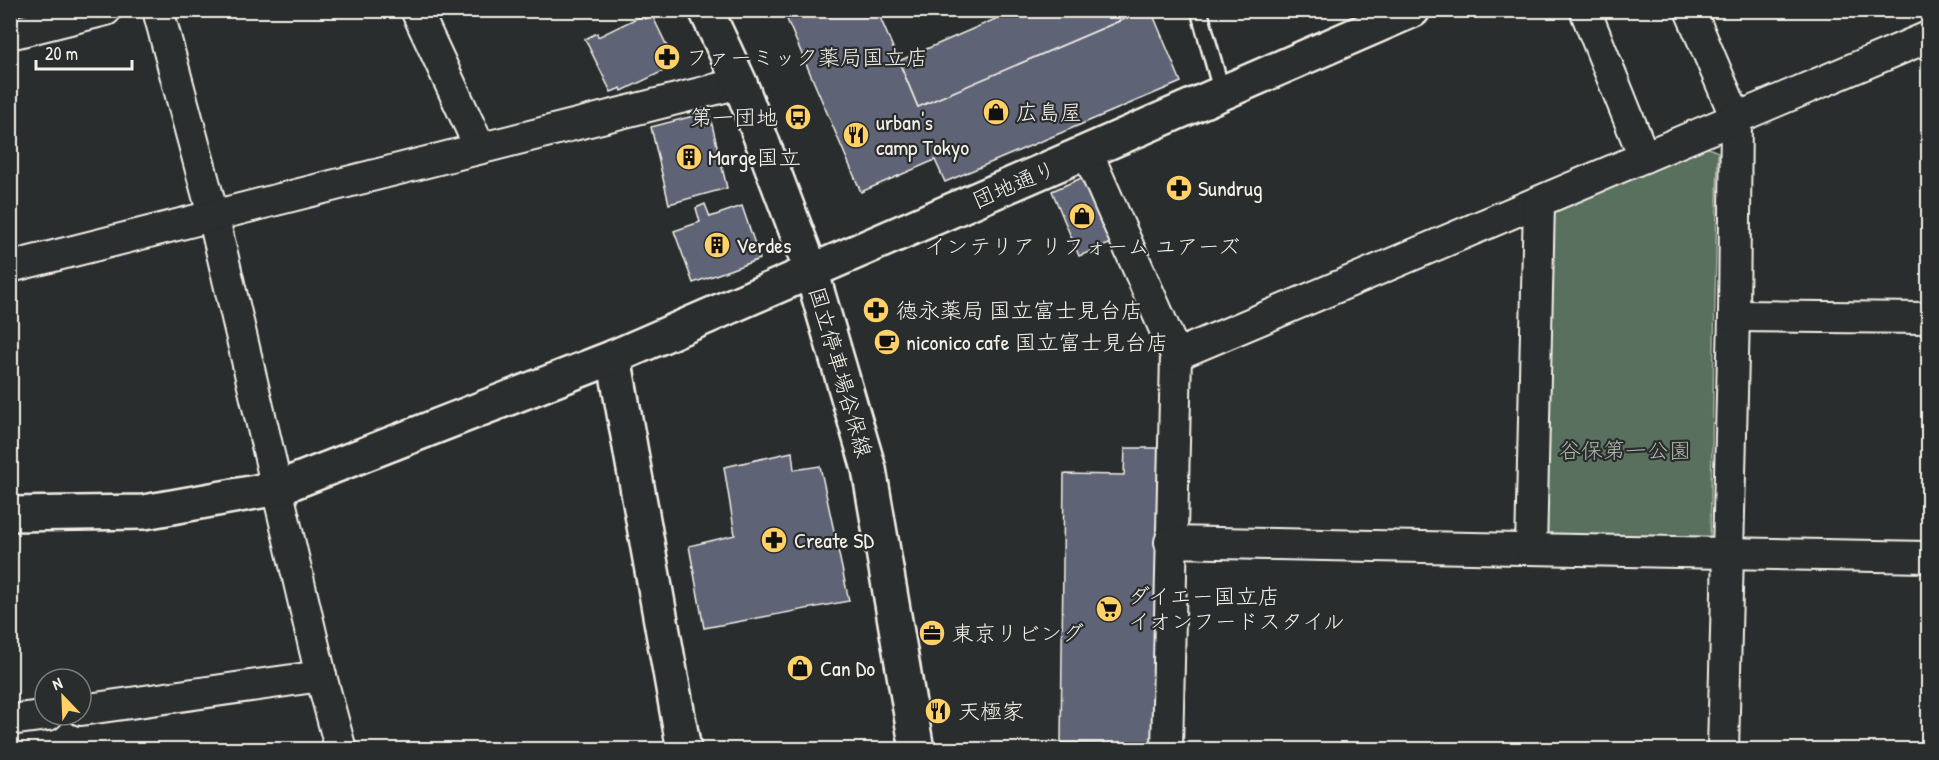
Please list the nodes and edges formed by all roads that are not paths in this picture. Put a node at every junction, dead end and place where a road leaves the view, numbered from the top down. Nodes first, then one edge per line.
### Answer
1 (106, 10) edge
2 (158, 10) edge
3 (416, 10) edge
4 (706, 10) edge
5 (1199, 10) edge
6 (1413, 10) edge
7 (1585, 10) edge
8 (1690, 10) edge
9 (10, 34) edge
10 (1929, 37) edge
11 (740, 84) junction
12 (1222, 93) junction
13 (1736, 118) junction
14 (480, 148) junction
15 (1087, 153) junction
16 (1644, 157) junction
17 (1539, 203) junction
18 (213, 215) junction
19 (10, 267) edge
20 (812, 270) junction
21 (1734, 316) junction
22 (1929, 318) edge
23 (1176, 355) junction
24 (614, 357) junction
25 (278, 488) junction
26 (10, 514) edge
27 (1170, 542) junction
28 (1531, 549) junction
29 (1728, 553) junction
30 (1929, 557) edge
31 (321, 676) junction
32 (93, 708) edge
33 (33, 717) edge
34 (10, 720) edge
35 (341, 750) edge
36 (684, 750) edge
37 (917, 750) edge
38 (1167, 750) edge
39 (1723, 750) edge

1 - 9 street
2 - 18 street
3 - 14 street
4 - 11 street, 国立停車場谷保線
5 - 12 lane
6 - 12 street, 団地通り
7 - 16 street
8 - 13 street
10 - 13 street
11 - 14 street
11 - 20 street, 国立停車場谷保線
12 - 15 street, 団地通り
13 - 16 street
13 - 21 street
14 - 18 street
15 - 20 street, 団地通り
15 - 23 street
16 - 17 street
17 - 23 street
17 - 28 street
18 - 19 street
18 - 25 street
20 - 24 street, 団地通り
20 - 37 street, 国立停車場谷保線
21 - 22 street
21 - 29 street
23 - 27 street
24 - 25 street, 団地通り
24 - 36 street
25 - 26 street, 団地通り
25 - 31 street
27 - 28 street
27 - 38 street
28 - 29 street
29 - 30 street
29 - 39 street
31 - 32 street
31 - 35 street
33 - 34 street

